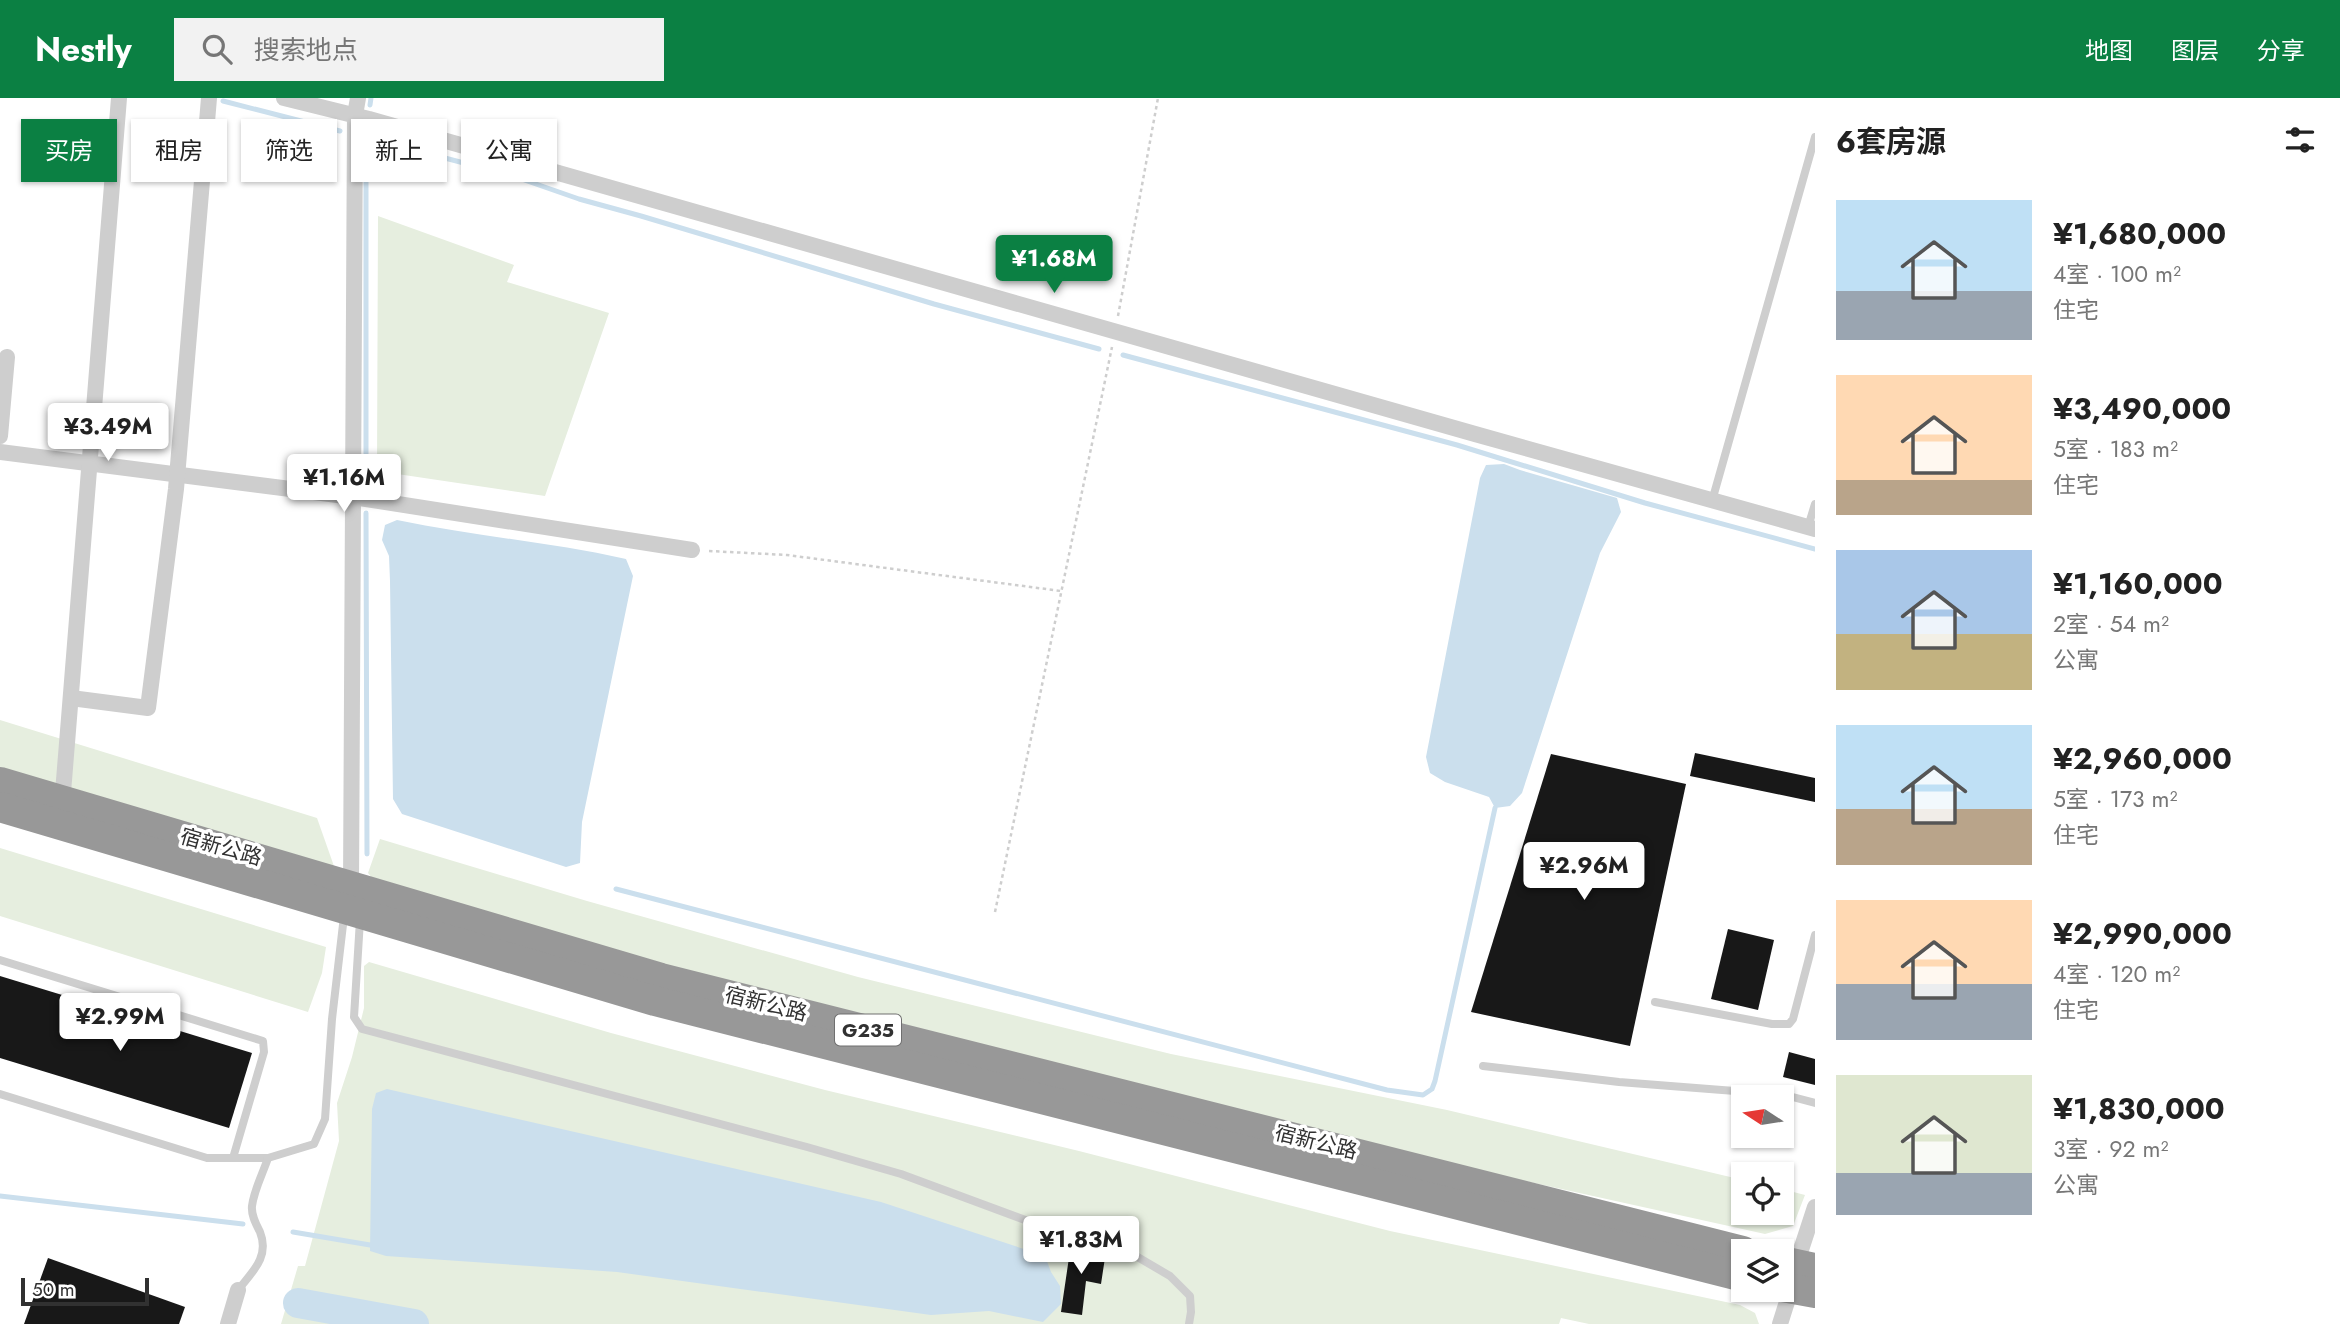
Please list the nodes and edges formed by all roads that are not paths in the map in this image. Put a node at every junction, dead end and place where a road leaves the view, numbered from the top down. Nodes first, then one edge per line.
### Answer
1 (119, 98) edge
2 (209, 98) edge
3 (284, 98) edge
4 (358, 98) edge
5 (355, 115) junction
6 (1815, 136) edge
7 (7, 357) dead end
8 (0, 436) edge
9 (0, 452) edge
10 (89, 464) junction
11 (177, 475) junction
12 (353, 497) junction
13 (1712, 500) junction
14 (1815, 505) edge
15 (1812, 528) edge
16 (692, 550) road end
17 (71, 698) junction
18 (0, 782) edge
19 (0, 807) edge
20 (61, 813) junction
21 (352, 903) junction
22 (1815, 935) edge
23 (0, 960) edge
24 (1655, 1002) dead end
25 (1483, 1066) dead end
26 (0, 1094) edge
27 (1815, 1102) edge
28 (233, 1158) junction
29 (268, 1158) junction
30 (1815, 1207) edge
31 (1731, 1248) edge
32 (1731, 1274) edge
33 (1797, 1277) edge
34 (238, 1290) joint
35 (228, 1324) edge
36 (1188, 1324) edge
37 (1780, 1324) edge

1 - 10 street
2 - 11 street
3 - 5 street
4 - 5 street
5 - 12 street
5 - 13 street
6 - 13 lane
7 - 8 street
9 - 10 street
10 - 11 street
10 - 17 street
11 - 12 street
11 - 17 street
12 - 16 street
12 - 21 street
13 - 15 street
14 - 15 lane
17 - 20 street
18 - 20 highway, 宿新公路 / G235
19 - 20 highway, 宿新公路 / G235
20 - 21 highway, 宿新公路 / G235
21 - 29 lane
21 - 31 highway, 宿新公路 / G235
21 - 32 highway, 宿新公路 / G235
21 - 36 lane
22 - 24 lane
23 - 28 lane
25 - 27 lane
26 - 28 lane
28 - 29 lane
29 - 34 lane
30 - 33 street
33 - 37 street
34 - 35 street

